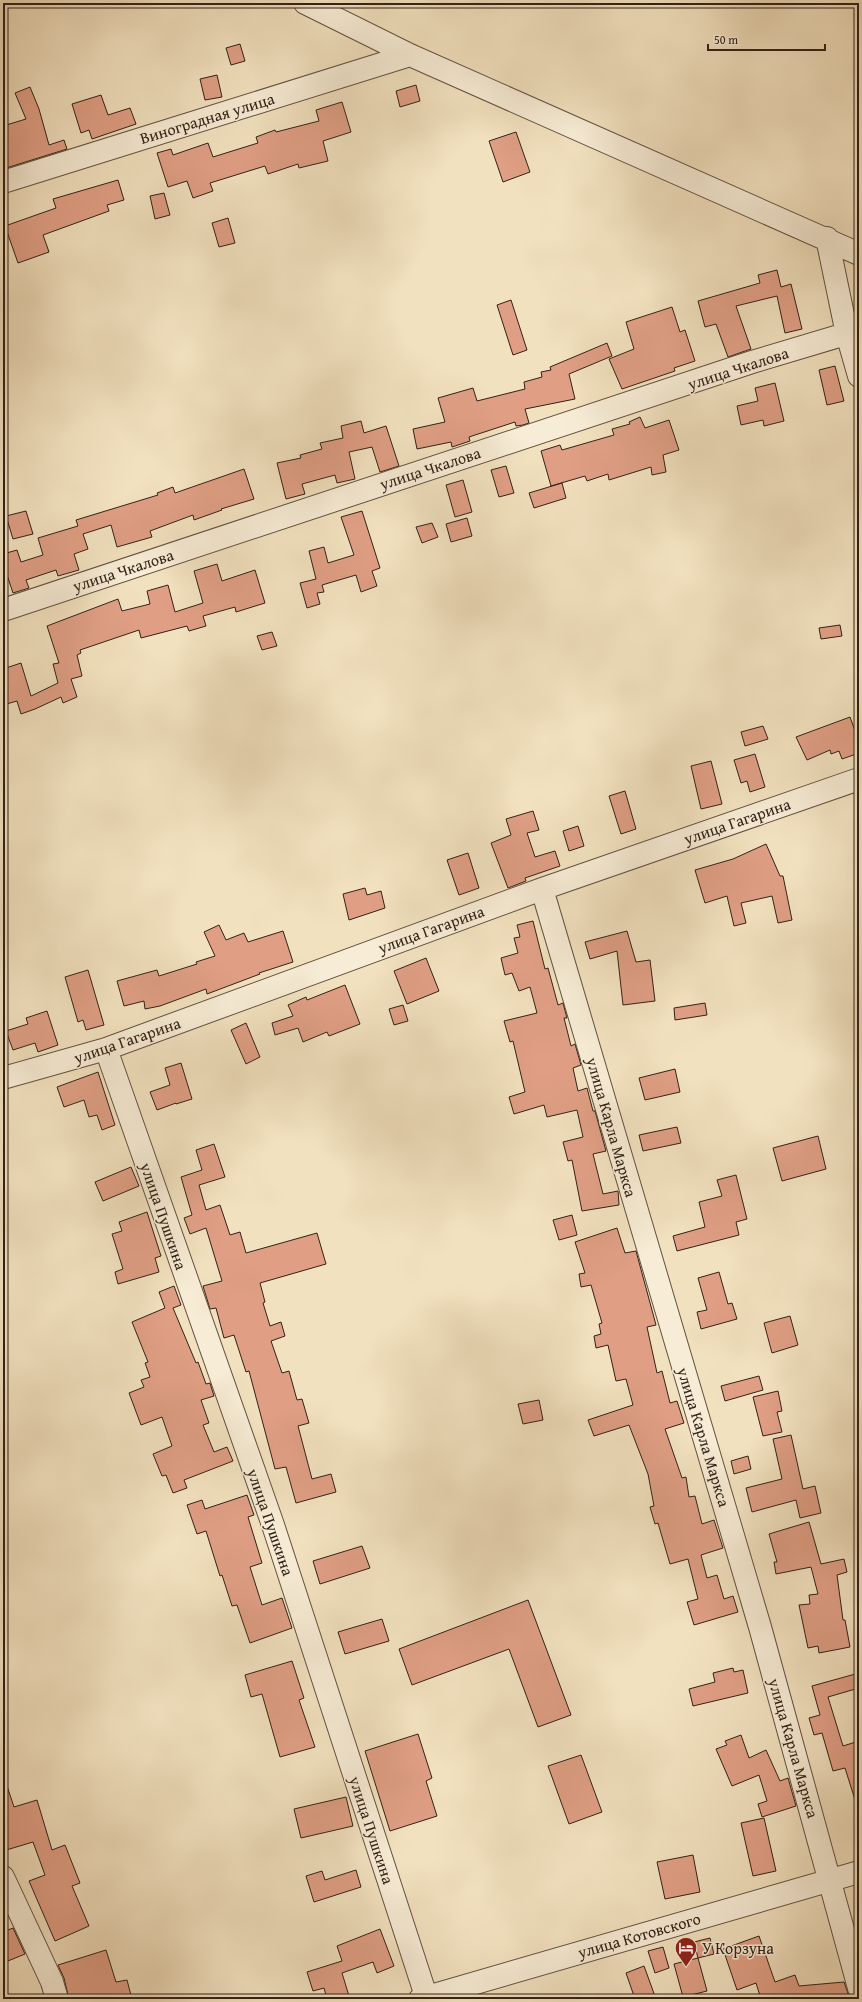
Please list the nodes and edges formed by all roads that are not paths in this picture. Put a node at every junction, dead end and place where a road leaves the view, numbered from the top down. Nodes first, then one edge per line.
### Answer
1 (305, 3) edge
2 (410, 55) junction
3 (3, 182) edge
4 (827, 238) junction
5 (859, 254) edge
6 (853, 332) edge
7 (859, 376) edge
8 (3, 610) edge
9 (859, 779) edge
10 (542, 889) junction
11 (106, 1049) junction
12 (3, 1078) edge
13 (859, 1872) edge
14 (3, 1877) edge
15 (830, 1879) junction
16 (859, 1988) edge
17 (424, 1998) edge
18 (57, 1999) edge

1 - 2 street
2 - 3 street, Виноградная улица
2 - 4 street
4 - 5 street
4 - 6 street
6 - 7 street
6 - 8 street, улица Чкалова
9 - 10 street, улица Гагарина
10 - 11 street, улица Гагарина
10 - 15 street, улица Карла Маркса
11 - 12 street, улица Гагарина
11 - 17 street, улица Пушкина
13 - 15 street, улица Котовского
14 - 18 street
15 - 16 street, улица Карла Маркса
15 - 17 street, улица Котовского

